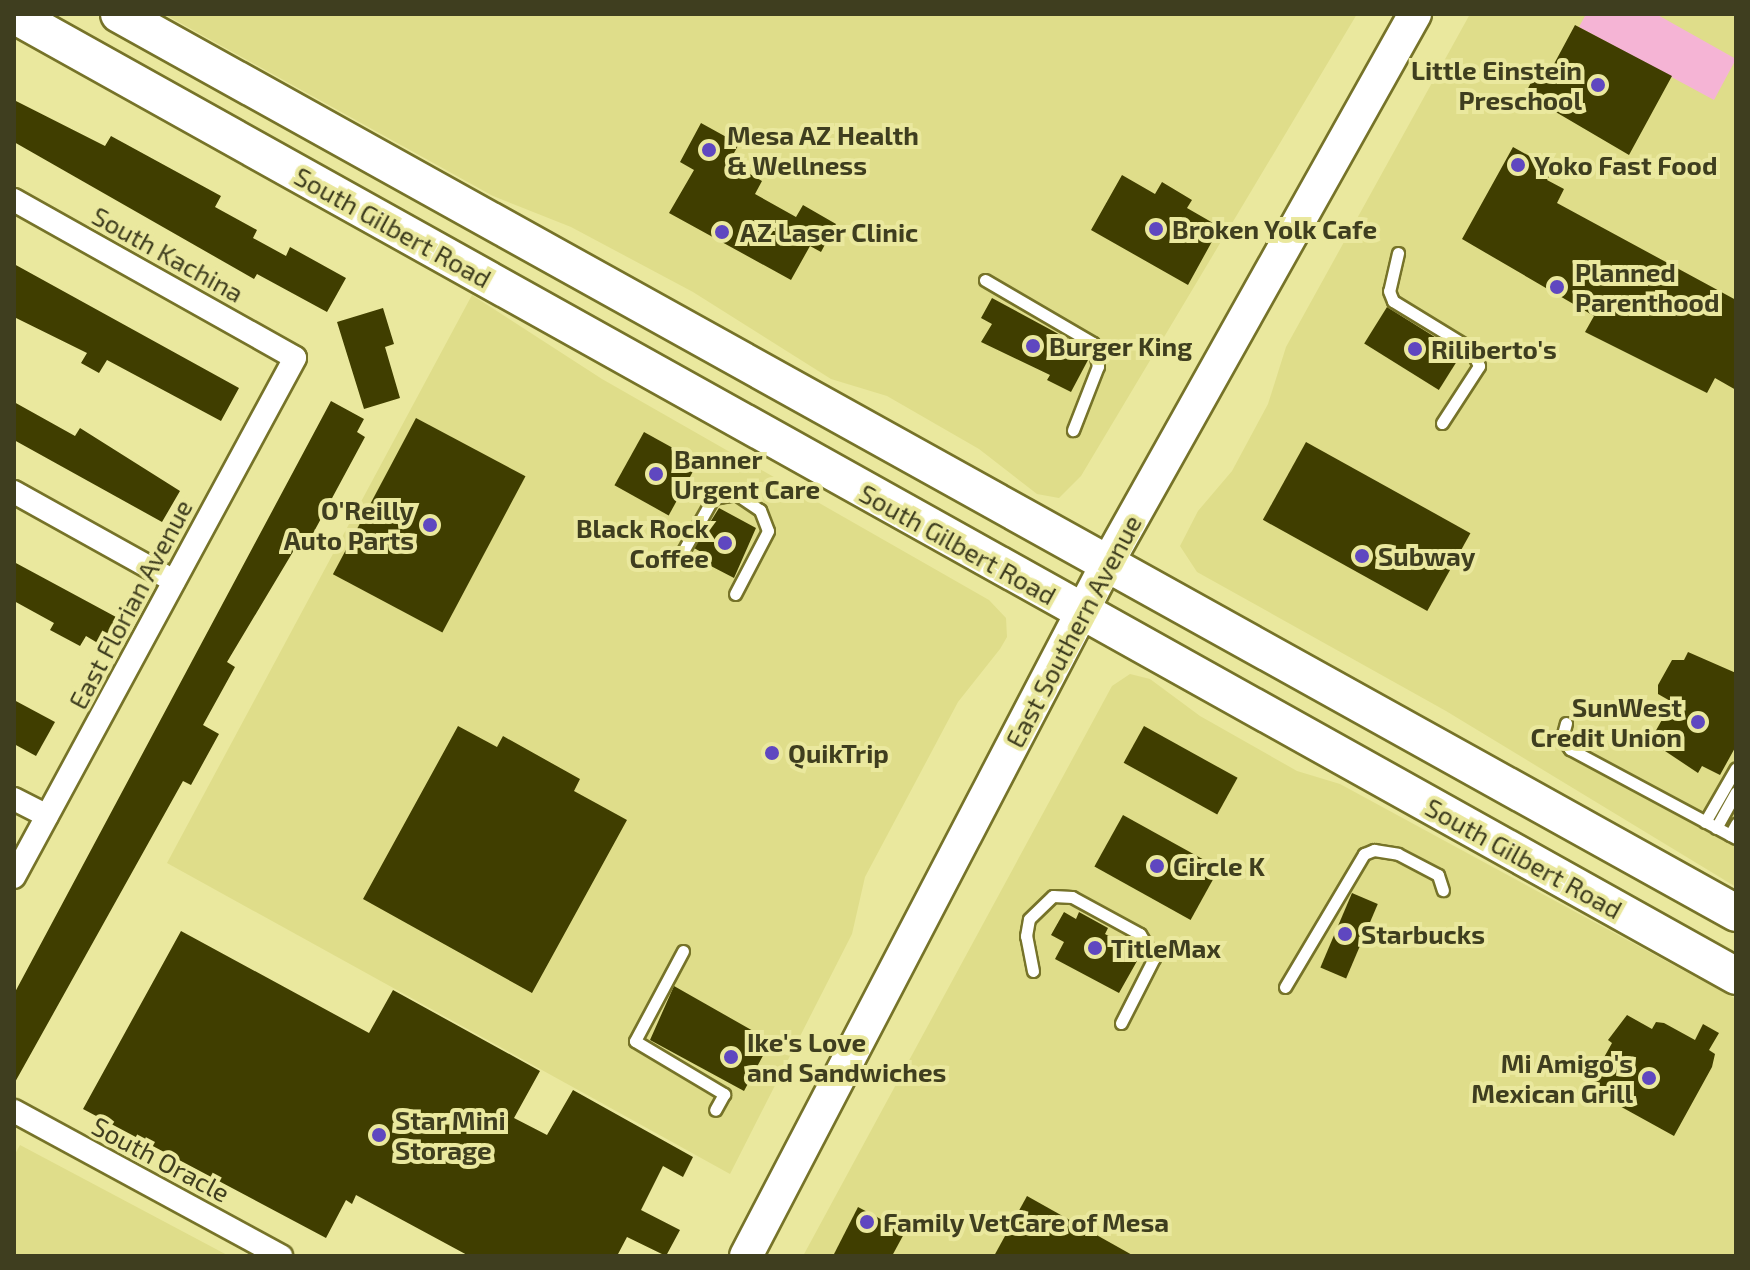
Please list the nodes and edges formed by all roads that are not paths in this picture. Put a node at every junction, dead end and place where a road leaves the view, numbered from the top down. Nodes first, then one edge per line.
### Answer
1 (119, 14) edge
2 (1415, 14) edge
3 (14, 15) edge
4 (14, 200) edge
5 (524, 236) junction
6 (1398, 253) dead end
7 (985, 280) dead end
8 (507, 291) junction
9 (295, 358) joint
10 (1442, 423) dead end
11 (1073, 430) dead end
12 (14, 492) edge
13 (1109, 560) junction
14 (677, 562) dead end
15 (174, 581) junction
16 (735, 594) dead end
17 (1081, 613) junction
18 (1566, 723) dead end
19 (1736, 768) edge
20 (1736, 792) edge
21 (14, 799) edge
22 (47, 816) junction
23 (1736, 824) edge
24 (1710, 825) junction
25 (1733, 837) edge
26 (14, 877) edge
27 (1443, 890) dead end
28 (1736, 913) edge
29 (683, 951) dead end
30 (1033, 971) dead end
31 (1736, 976) edge
32 (1285, 987) dead end
33 (1121, 1023) dead end
34 (715, 1110) dead end
35 (14, 1111) edge
36 (281, 1256) edge
37 (746, 1256) edge

1 - 5 main road, South Gilbert Road
2 - 13 main road, East Southern Avenue
3 - 8 main road, South Gilbert Road
4 - 9 street, South Kachina
5 - 8 main road
5 - 13 main road, South Gilbert Road
6 - 10 lane
7 - 11 lane
8 - 17 main road, South Gilbert Road
9 - 15 street, East Florian Avenue
12 - 15 street
13 - 17 main road, East Southern Avenue
13 - 28 main road, South Gilbert Road
14 - 16 lane
15 - 22 street, East Florian Avenue
17 - 31 main road, South Gilbert Road
17 - 37 main road, East Southern Avenue
18 - 24 lane
19 - 24 lane
20 - 24 lane
21 - 22 street
22 - 26 street, East Florian Avenue
23 - 25 lane
24 - 25 lane
27 - 32 lane
29 - 34 lane
30 - 33 lane
35 - 36 street, South Oracle

